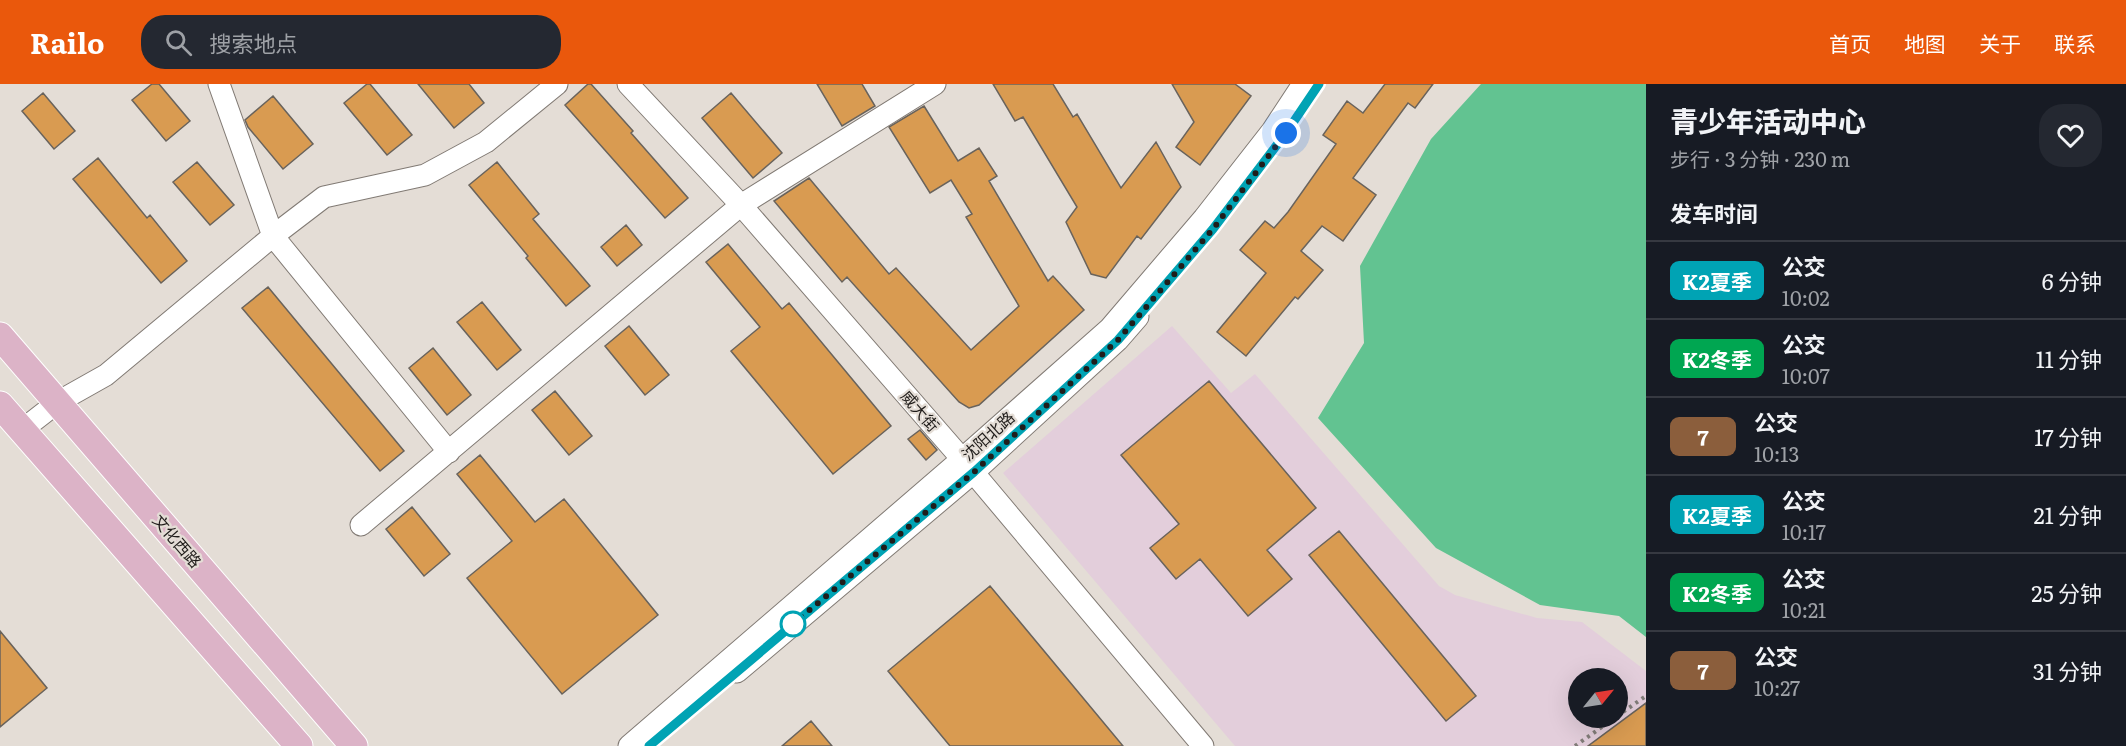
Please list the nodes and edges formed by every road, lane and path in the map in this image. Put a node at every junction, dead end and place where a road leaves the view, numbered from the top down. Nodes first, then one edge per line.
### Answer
1 (219, 84) edge
2 (556, 84) edge
3 (628, 84) edge
4 (935, 84) edge
5 (1319, 84) edge
6 (1296, 92) edge
7 (741, 206) junction
8 (273, 236) junction
9 (0, 336) edge
10 (57, 402) junction
11 (0, 405) edge
12 (22, 430) junction
13 (449, 452) junction
14 (968, 466) junction
15 (361, 525) dead end
16 (1646, 696) edge
17 (1628, 709) edge
18 (1600, 728) edge
19 (298, 746) edge
20 (354, 746) edge
21 (629, 746) edge
22 (650, 746) edge
23 (1203, 746) edge
24 (1575, 746) edge

1 - 8 street
2 - 8 street
3 - 7 street, 威大街
4 - 7 street
5 - 6 street, 沈阳北路
6 - 14 street, 沈阳北路
7 - 13 street
7 - 14 street, 威大街
8 - 10 street
8 - 13 street
9 - 10 main road, 文化西路
10 - 12 street
10 - 20 main road, 文化西路
11 - 12 main road
12 - 19 main road
13 - 15 street
14 - 21 street, 沈阳北路
14 - 22 street, 沈阳北路
14 - 23 street, 威大街
16 - 17 path
18 - 24 path

